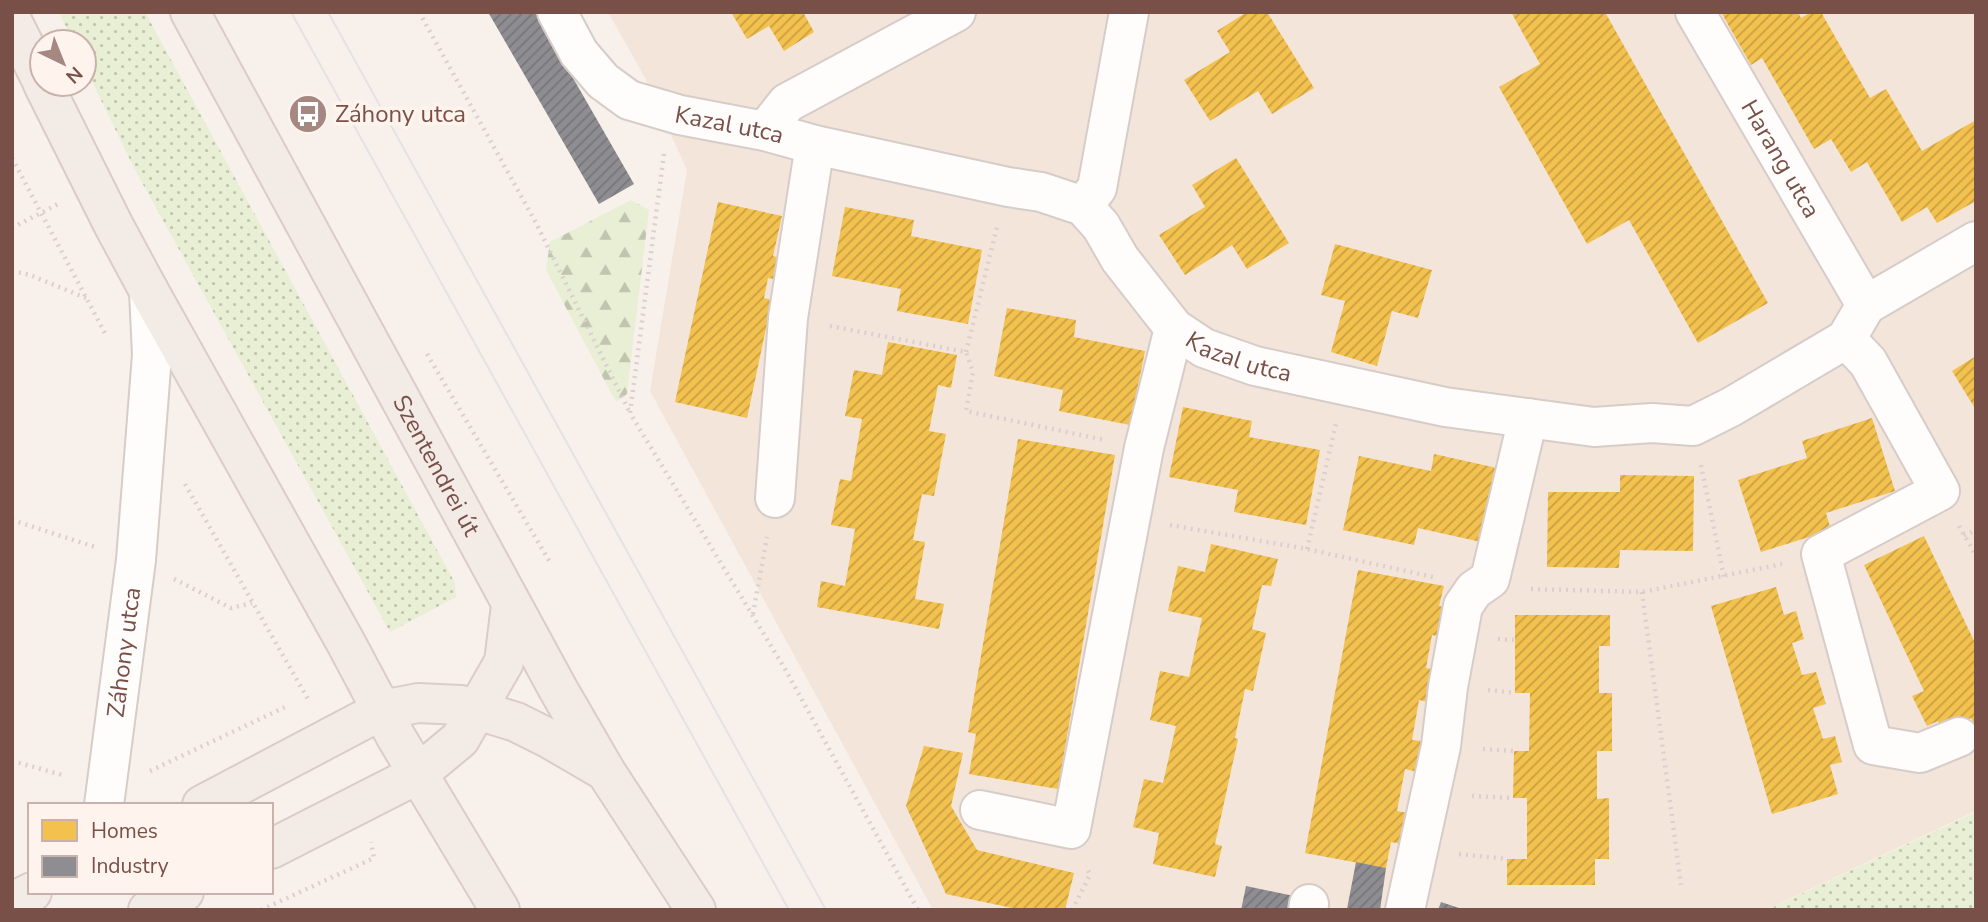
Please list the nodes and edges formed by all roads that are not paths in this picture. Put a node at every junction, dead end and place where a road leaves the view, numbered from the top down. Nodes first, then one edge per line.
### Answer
1 (190, 12) edge
2 (557, 12) edge
3 (956, 12) edge
4 (1129, 12) edge
5 (1695, 12) edge
6 (12, 21) edge
7 (28, 53) edge
8 (50, 98) edge
9 (765, 131) junction
10 (815, 145) junction
11 (1083, 206) junction
12 (1976, 241) edge
13 (149, 291) junction
14 (1866, 305) junction
15 (1174, 328) junction
16 (1846, 338) junction
17 (1528, 418) junction
18 (775, 498) road end
19 (511, 604) junction
20 (477, 708) junction
21 (382, 710) junction
22 (1959, 737) dead end
23 (606, 772) junction
24 (418, 774) junction
25 (104, 803) edge
26 (206, 803) edge
27 (980, 810) dead end
28 (273, 848) edge
29 (28, 894) edge
30 (180, 894) edge
31 (12, 902) edge
32 (148, 910) edge
33 (500, 910) edge
34 (696, 910) edge
35 (1405, 910) edge

1 - 19 main road, Szentendrei út
2 - 9 street, Kazal utca
3 - 9 street
4 - 11 street
5 - 14 street, Harang utca
6 - 7 main road
8 - 13 main road
9 - 10 street, Kazal utca
10 - 11 street, Kazal utca
10 - 18 street
11 - 15 street, Kazal utca
12 - 14 street
13 - 21 main road
13 - 25 street, Záhony utca
14 - 16 street
15 - 17 street, Kazal utca
15 - 27 street
16 - 17 street, Kazal utca
16 - 22 street
17 - 35 street
19 - 20 main road
19 - 23 main road, Szentendrei út
20 - 21 main road
20 - 23 main road
20 - 24 main road
21 - 24 main road
21 - 26 main road
23 - 34 main road, Szentendrei út
24 - 28 main road
24 - 33 main road
29 - 31 main road
30 - 32 main road

